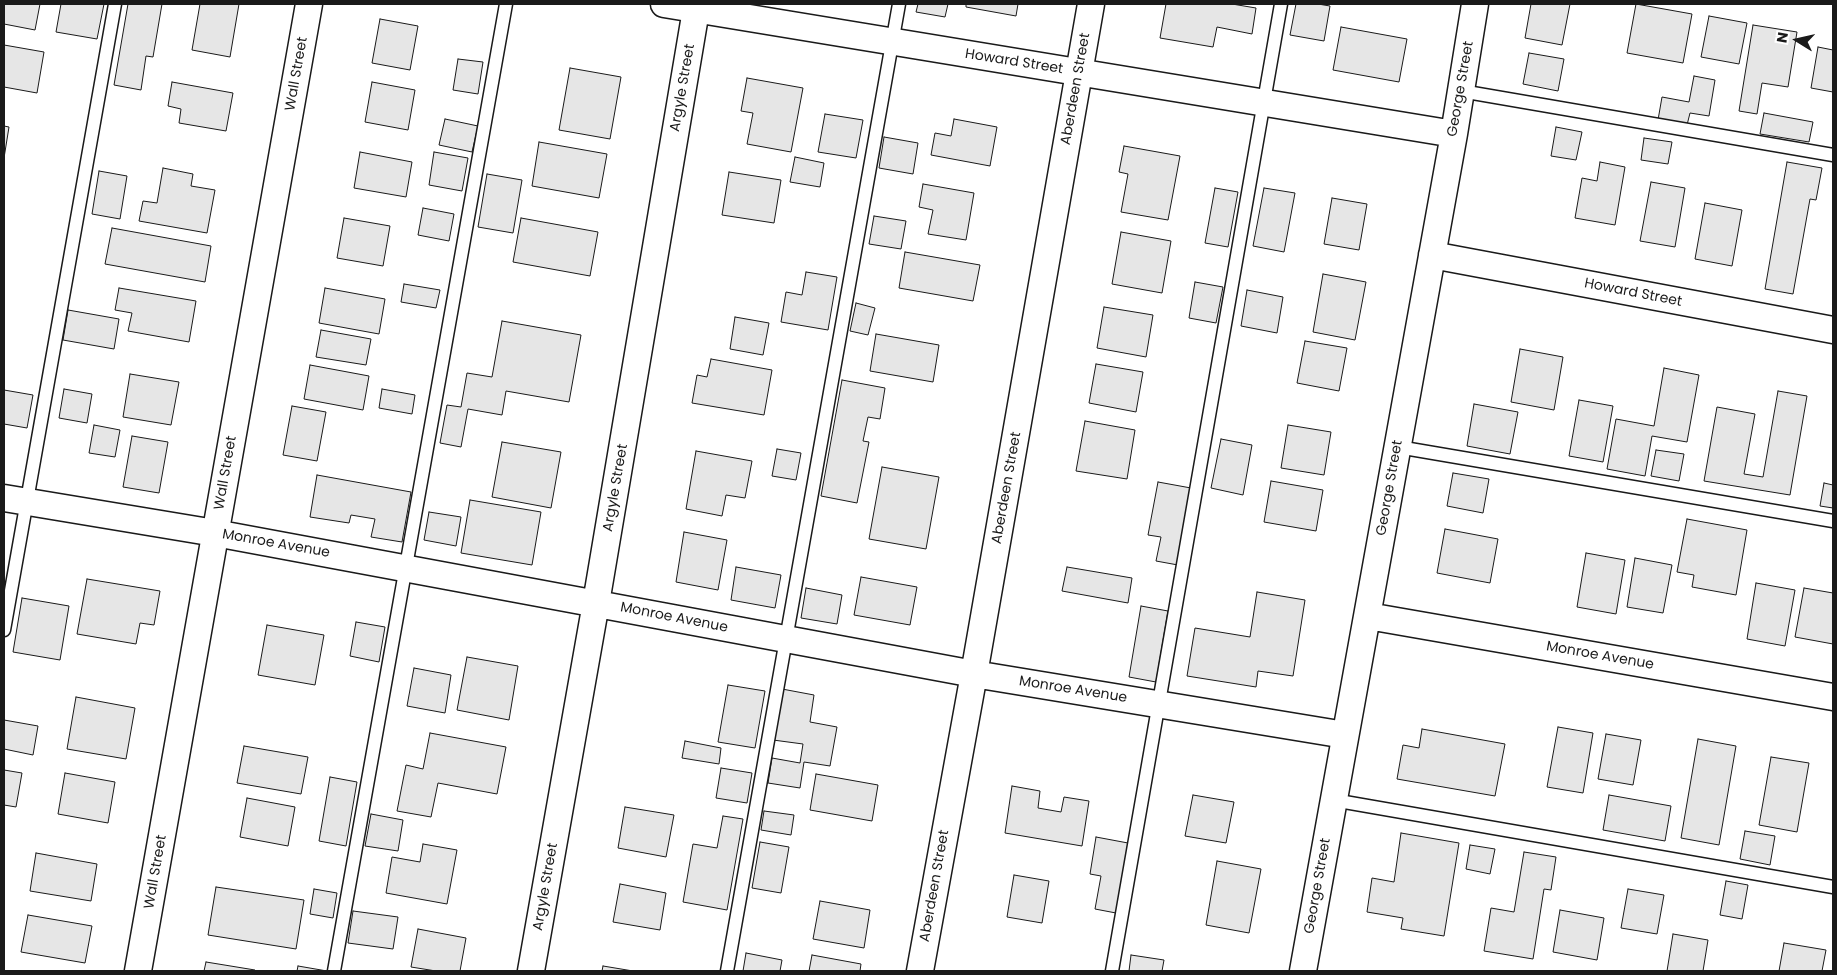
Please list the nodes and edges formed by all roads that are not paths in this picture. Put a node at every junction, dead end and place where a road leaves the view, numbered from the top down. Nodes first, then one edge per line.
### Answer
1 (115, 4) edge
2 (309, 4) edge
3 (506, 4) edge
4 (664, 4) edge
5 (898, 4) edge
6 (1091, 4) edge
7 (1282, 4) edge
8 (1475, 4) edge
9 (697, 6) edge
10 (892, 42) junction
11 (1079, 73) junction
12 (1461, 91) junction
13 (1264, 103) junction
14 (1454, 134) junction
15 (1833, 154) edge
16 (1432, 255) junction
17 (1833, 330) edge
18 (1398, 446) junction
19 (15, 500) edge
20 (1833, 521) edge
21 (215, 533) junction
22 (406, 568) junction
23 (596, 603) junction
24 (1368, 616) junction
25 (4, 630) edge
26 (785, 639) junction
27 (974, 674) junction
28 (1833, 697) edge
29 (1160, 703) junction
30 (1345, 734) junction
31 (1333, 800) junction
32 (1833, 887) edge
33 (138, 971) edge
34 (334, 971) edge
35 (531, 971) edge
36 (728, 971) edge
37 (920, 971) edge
38 (1112, 971) edge
39 (1303, 971) edge

1 - 19 lane
2 - 21 street, Wall Street
3 - 22 lane
4 - 9 street, Howard Street
5 - 10 lane
6 - 11 street, Aberdeen Street
7 - 13 lane
8 - 12 street, George Street
9 - 10 street, Howard Street
9 - 23 street, Argyle Street
10 - 11 street, Howard Street
10 - 26 lane
11 - 13 street, Howard Street
11 - 27 street, Aberdeen Street
12 - 14 street, George Street
12 - 15 lane
13 - 14 street, Howard Street
13 - 29 lane
14 - 16 street, George Street
16 - 17 street, Howard Street
16 - 18 street, George Street
18 - 20 lane
18 - 24 street, George Street
19 - 21 street, Monroe Avenue
19 - 25 lane
21 - 22 street, Monroe Avenue
21 - 33 street, Wall Street
22 - 23 street, Monroe Avenue
22 - 34 lane
23 - 26 street, Monroe Avenue
23 - 35 street, Argyle Street
24 - 28 street, Monroe Avenue
24 - 30 street, George Street
26 - 27 street, Monroe Avenue
26 - 36 lane
27 - 29 street, Monroe Avenue
27 - 37 street, Aberdeen Street
29 - 30 street, Monroe Avenue
29 - 38 lane
30 - 31 street, George Street
31 - 32 lane
31 - 39 street, George Street

